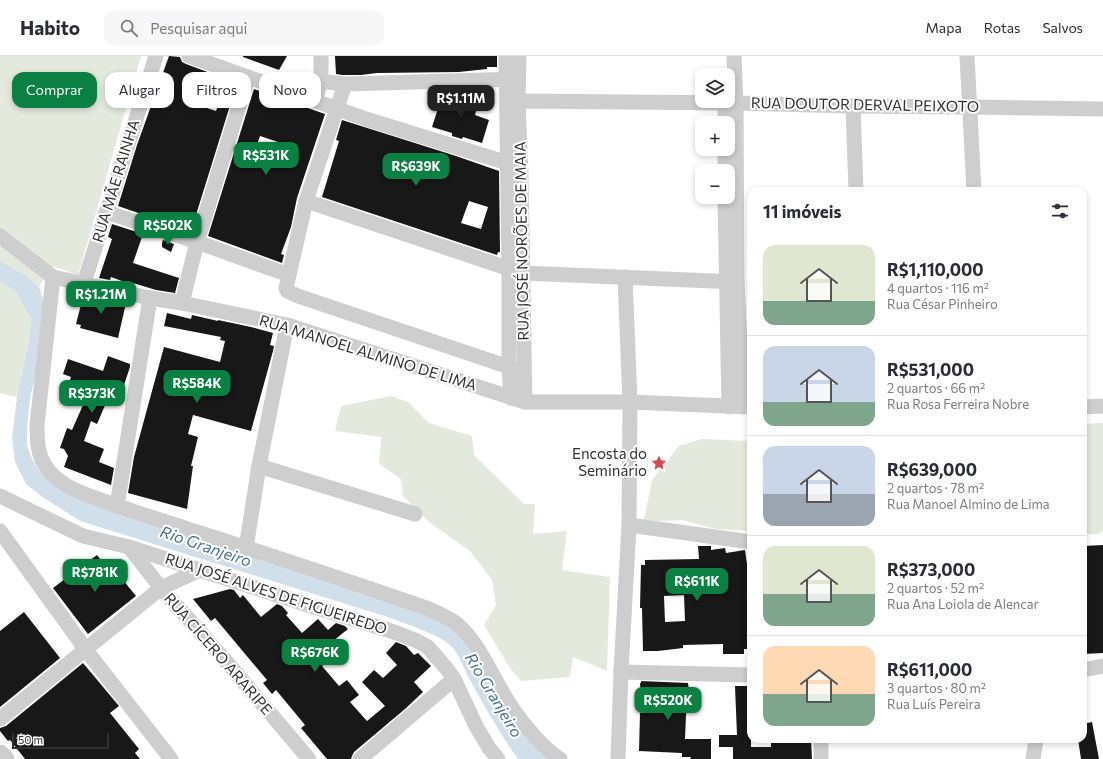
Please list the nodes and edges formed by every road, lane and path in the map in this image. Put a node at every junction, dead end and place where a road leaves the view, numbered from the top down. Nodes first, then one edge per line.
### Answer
1 (156, 56) edge
2 (189, 56) edge
3 (321, 56) edge
4 (506, 56) edge
5 (519, 56) edge
6 (724, 56) edge
7 (734, 56) edge
8 (967, 56) edge
9 (724, 68) edge
10 (732, 68) edge
11 (232, 72) edge
12 (320, 72) edge
13 (513, 79) junction
14 (321, 82) edge
15 (345, 84) junction
16 (321, 102) edge
17 (513, 102) junction
18 (695, 103) edge
19 (735, 103) edge
20 (853, 106) junction
21 (970, 107) junction
22 (239, 108) edge
23 (728, 108) edge
24 (337, 109) junction
25 (1103, 109) edge
26 (728, 161) edge
27 (508, 163) junction
28 (856, 187) edge
29 (974, 187) edge
30 (306, 200) junction
31 (727, 204) edge
32 (106, 212) junction
33 (731, 216) junction
34 (0, 236) edge
35 (197, 242) junction
36 (516, 271) junction
37 (289, 275) junction
38 (52, 277) junction
39 (625, 277) junction
40 (731, 282) junction
41 (84, 283) junction
42 (150, 298) junction
43 (182, 303) junction
44 (287, 325) junction
45 (508, 367) junction
46 (524, 376) junction
47 (518, 400) junction
48 (630, 402) junction
49 (1103, 406) edge
50 (741, 407) edge
51 (1087, 407) edge
52 (259, 466) junction
53 (0, 496) edge
54 (117, 506) junction
55 (415, 514) dead end
56 (629, 525) junction
57 (0, 531) edge
58 (747, 541) edge
59 (129, 547) junction
60 (246, 548) junction
61 (200, 570) junction
62 (161, 588) junction
63 (86, 650) junction
64 (1103, 666) edge
65 (1087, 669) edge
66 (621, 672) junction
67 (747, 675) edge
68 (454, 679) junction
69 (0, 719) edge
70 (821, 743) edge
71 (1035, 743) edge
72 (0, 754) edge
73 (4, 759) edge
74 (170, 759) edge
75 (309, 759) edge
76 (360, 759) edge
77 (498, 759) edge
78 (560, 759) edge
79 (618, 759) edge
80 (821, 759) edge
81 (1033, 759) edge

1 - 32 street, RUA MÃE RAINHA
2 - 11 street
3 - 12 street
4 - 13 street, RUA JOSÉ NORÕES DE MAIA
5 - 13 street, RUA JOSÉ NORÕES DE MAIA
6 - 9 street
7 - 10 street
8 - 21 street
13 - 15 street
13 - 17 street, RUA JOSÉ NORÕES DE MAIA
14 - 15 street
15 - 24 street
16 - 24 street
17 - 18 street, RUA DOUTOR DERVAL PEIXOTO
17 - 27 street, RUA JOSÉ NORÕES DE MAIA
17 - 36 street, RUA JOSÉ NORÕES DE MAIA
19 - 20 street, RUA DOUTOR DERVAL PEIXOTO
20 - 21 street, RUA DOUTOR DERVAL PEIXOTO
20 - 28 street
21 - 25 street, RUA DOUTOR DERVAL PEIXOTO
21 - 29 street
22 - 35 street
23 - 26 street
24 - 27 street
24 - 30 street
26 - 33 street
27 - 36 street, RUA JOSÉ NORÕES DE MAIA
30 - 36 street
30 - 37 street
31 - 33 street
32 - 35 street
32 - 41 street, RUA MÃE RAINHA
33 - 40 street
34 - 38 street, RUA MANOEL ALMINO DE LIMA
35 - 37 street
35 - 43 street
36 - 39 street
36 - 45 street, RUA JOSÉ NORÕES DE MAIA
36 - 46 street, RUA JOSÉ NORÕES DE MAIA
37 - 45 street
38 - 41 street, RUA MANOEL ALMINO DE LIMA
38 - 54 street
39 - 40 street
39 - 48 street
40 - 50 street
41 - 42 street, RUA MANOEL ALMINO DE LIMA
42 - 43 street, RUA MANOEL ALMINO DE LIMA
42 - 54 street
43 - 44 street, RUA MANOEL ALMINO DE LIMA
44 - 47 street, RUA MANOEL ALMINO DE LIMA
44 - 52 street
45 - 46 street
45 - 47 street, RUA JOSÉ NORÕES DE MAIA
46 - 47 street, RUA JOSÉ NORÕES DE MAIA
47 - 48 street, RUA MANOEL ALMINO DE LIMA
48 - 50 street, RUA MANOEL ALMINO DE LIMA
48 - 56 street
49 - 51 street
52 - 55 street
52 - 60 street
53 - 59 street, RUA JOSÉ ALVES DE FIGUEIREDO
54 - 60 street
56 - 58 street
56 - 66 street
57 - 63 street
59 - 61 street, RUA JOSÉ ALVES DE FIGUEIREDO
59 - 62 street, RUA CÍCERO ARARIPE
60 - 78 street
61 - 62 street
61 - 68 street, RUA JOSÉ ALVES DE FIGUEIREDO
62 - 63 street
62 - 75 street, RUA CÍCERO ARARIPE
63 - 69 street
63 - 74 street
64 - 65 street
66 - 67 street
66 - 79 street
68 - 76 street
68 - 77 street, RUA JOSÉ ALVES DE FIGUEIREDO
70 - 80 street
71 - 81 street
72 - 73 street

